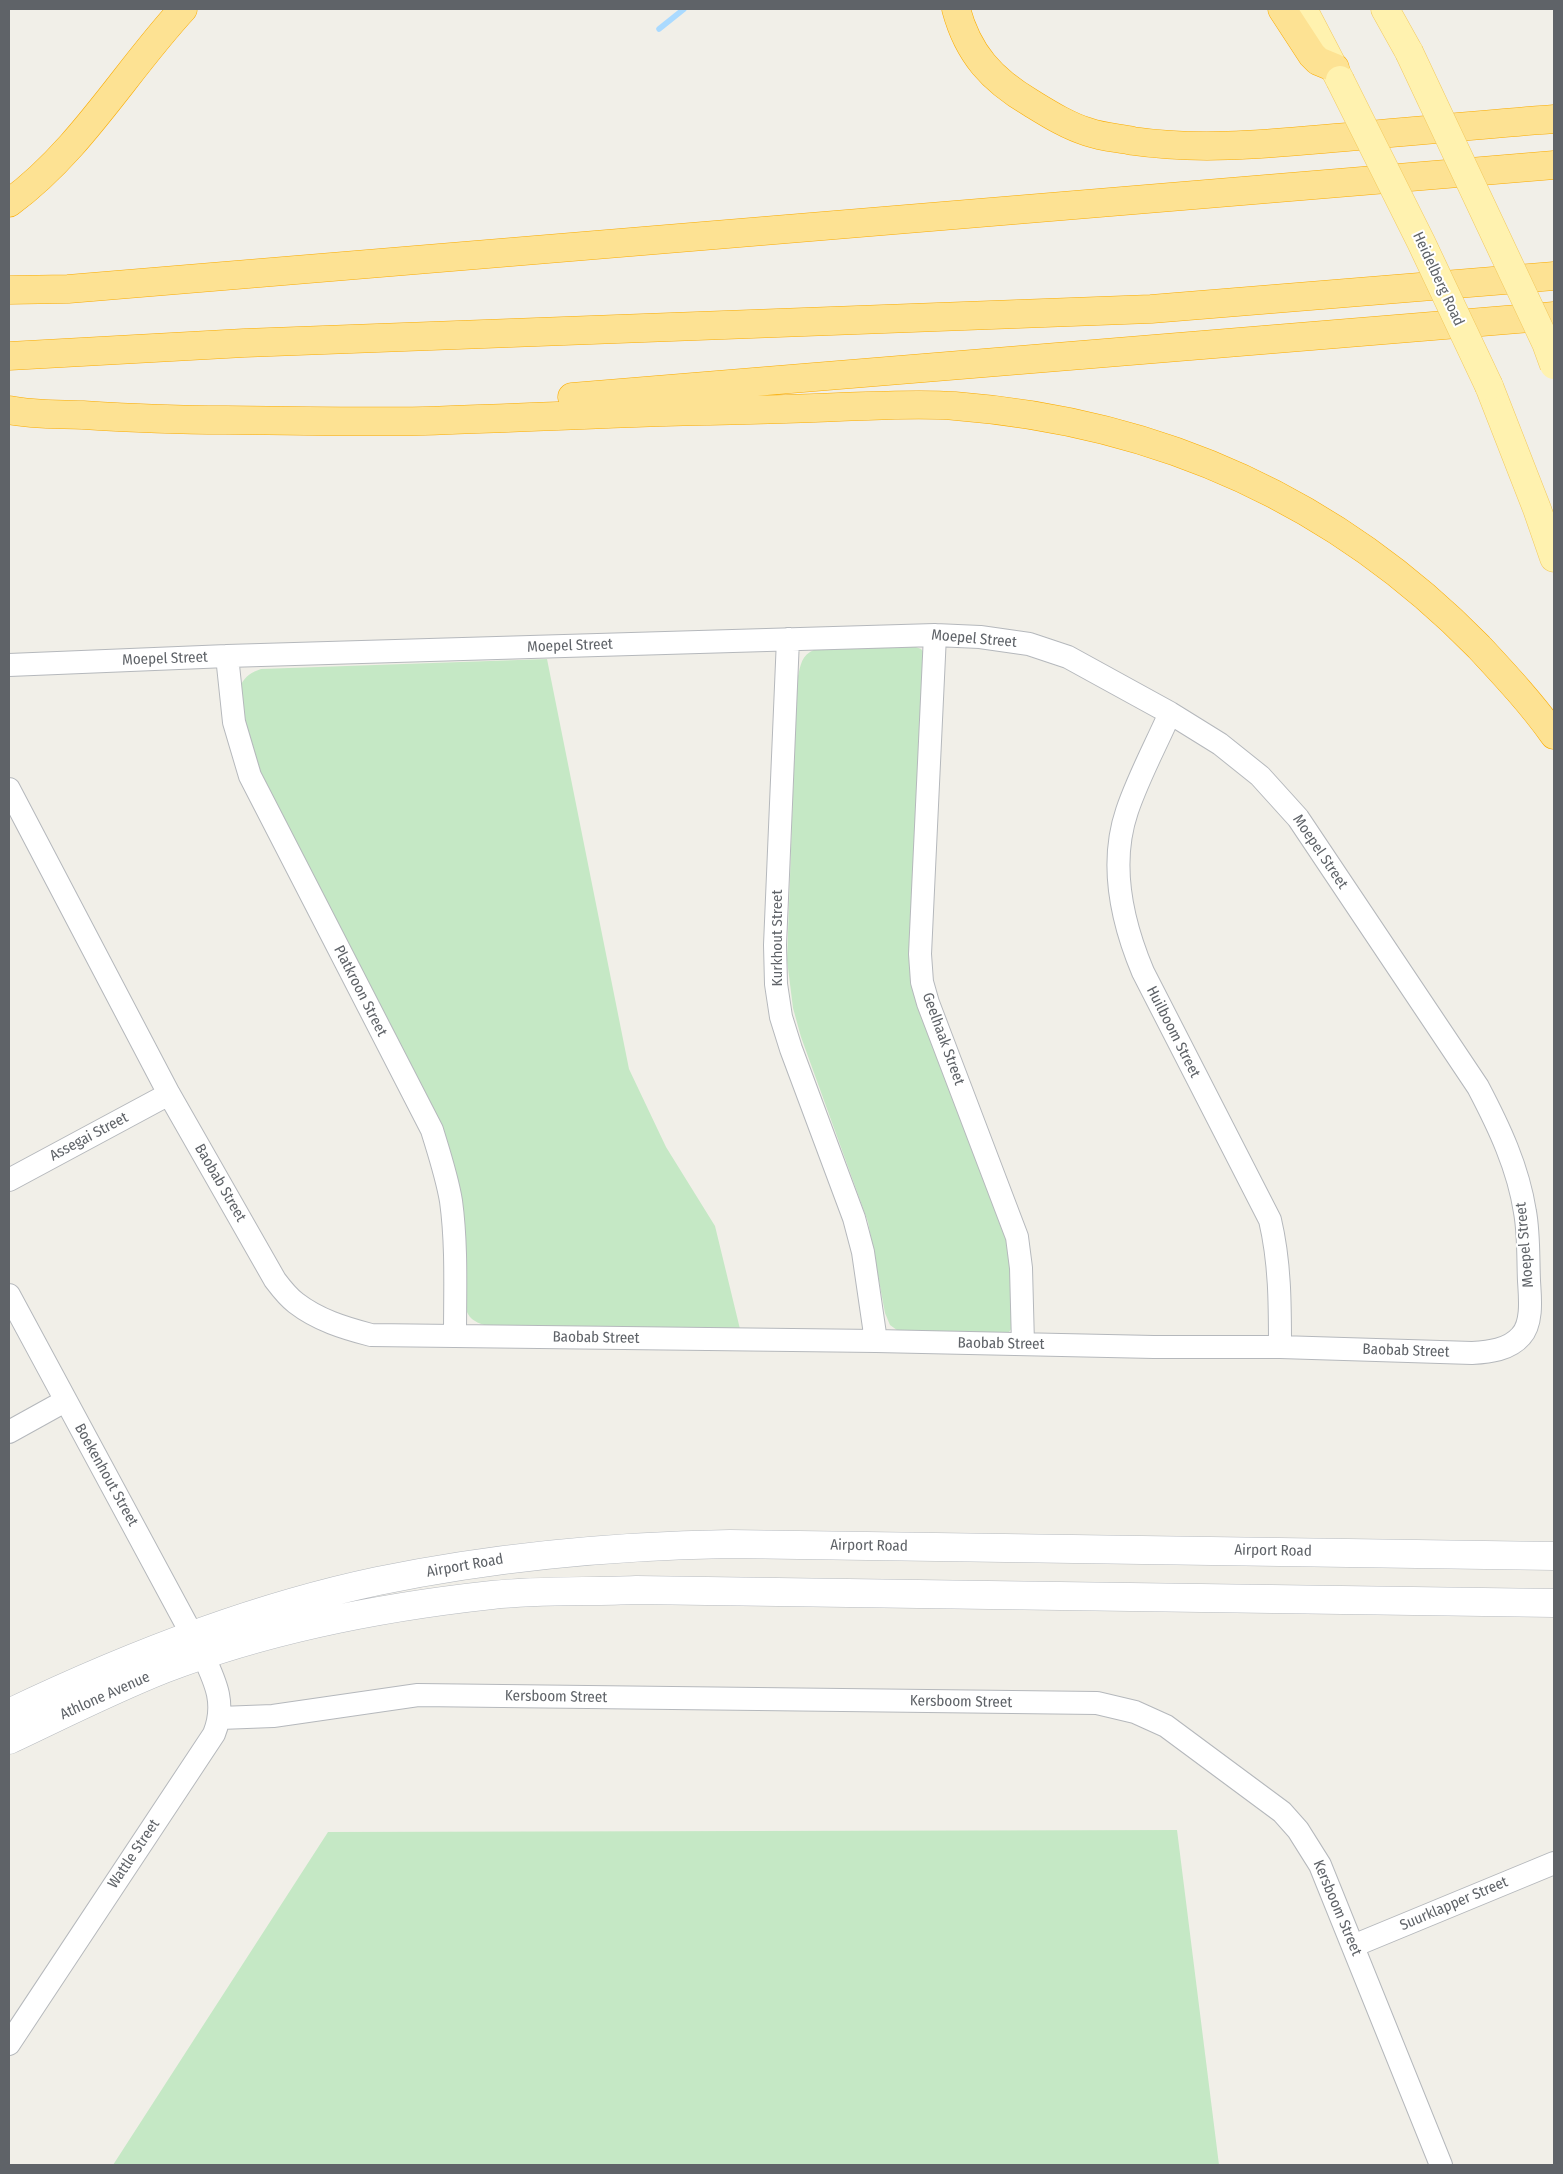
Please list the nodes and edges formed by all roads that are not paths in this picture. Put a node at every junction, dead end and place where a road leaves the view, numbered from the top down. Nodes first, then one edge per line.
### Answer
1 (183, 9) edge
2 (956, 9) edge
3 (1282, 9) edge
4 (1303, 9) edge
5 (1385, 9) edge
6 (1338, 74) junction
7 (1554, 119) edge
8 (1554, 165) edge
9 (9, 203) edge
10 (1554, 276) edge
11 (9, 290) edge
12 (1554, 316) edge
13 (1552, 353) edge
14 (9, 356) edge
15 (9, 410) edge
16 (155, 419) junction
17 (1554, 558) edge
18 (935, 635) junction
19 (788, 639) junction
20 (227, 656) junction
21 (9, 665) edge
22 (1170, 713) junction
23 (1554, 735) edge
24 (9, 789) edge
25 (168, 1094) junction
26 (9, 1180) edge
27 (9, 1295) edge
28 (455, 1336) junction
29 (876, 1341) junction
30 (1023, 1344) junction
31 (1280, 1347) junction
32 (1493, 1352) joint
33 (65, 1401) junction
34 (9, 1432) edge
35 (1554, 1556) edge
36 (1554, 1604) edge
37 (198, 1645) junction
38 (9, 1713) edge
39 (220, 1718) junction
40 (9, 1740) edge
41 (1554, 1863) edge
42 (1353, 1946) junction
43 (9, 2044) edge
44 (1441, 2165) edge

1 - 9 highway
2 - 7 highway
3 - 6 highway
4 - 6 main road, Heidelberg Road
5 - 13 main road, bridge
6 - 17 main road, Heidelberg Road, bridge
8 - 11 highway
10 - 14 highway
12 - 16 highway
15 - 16 highway
16 - 23 highway
18 - 19 street, Moepel Street
18 - 22 street, Moepel Street
18 - 30 street, Geelhaak Street
19 - 20 street, Moepel Street
19 - 29 street, Kurkhout Street
20 - 21 street, Moepel Street
20 - 28 street, Platkroon Street
22 - 31 street, Huilboom Street
22 - 32 street, Moepel Street
24 - 25 street, Baobab Street
25 - 26 street, Assegai Street
25 - 28 street, Baobab Street
27 - 33 street, Boekenhout Street
28 - 29 street, Baobab Street
29 - 30 street, Baobab Street
30 - 31 street, Baobab Street
31 - 32 street, Baobab Street
33 - 34 street
33 - 37 street, Boekenhout Street
35 - 37 main road, Airport Road
36 - 37 main road, Airport Road
37 - 38 main road, Athlone Avenue
37 - 39 street
37 - 40 main road, Athlone Avenue
39 - 42 street, Kersboom Street
39 - 43 street, Wattle Street
41 - 42 street, Suurklapper Street
42 - 44 street, Kersboom Street

